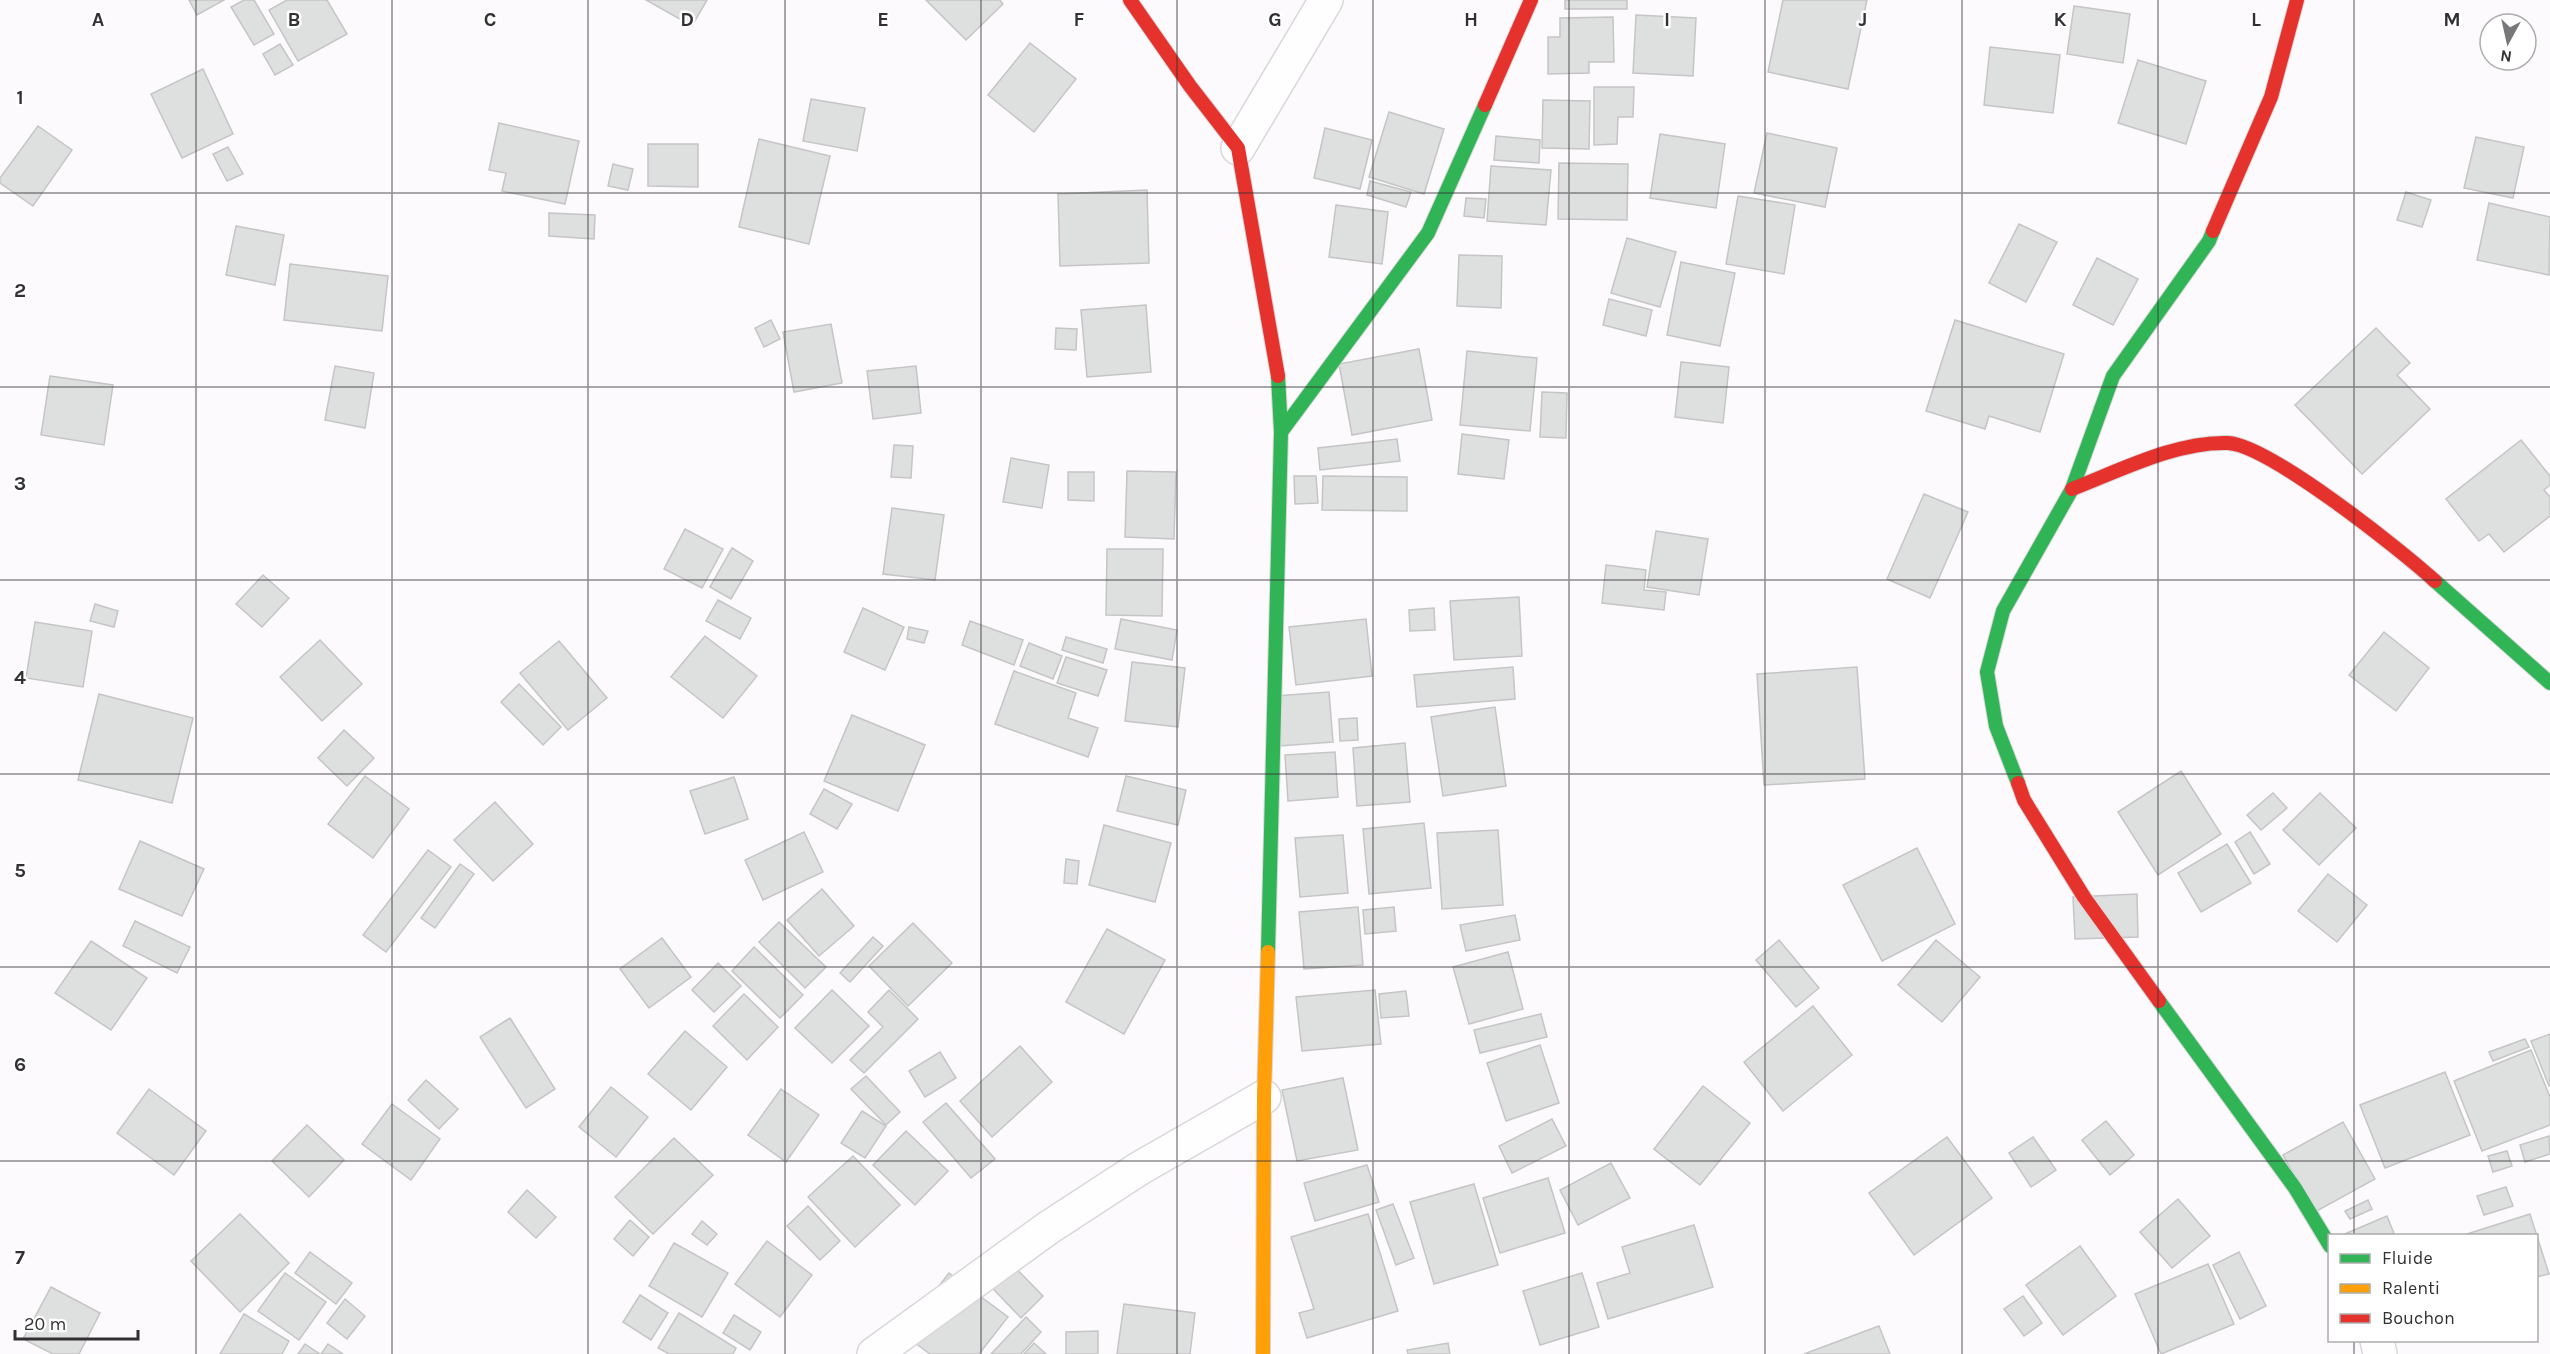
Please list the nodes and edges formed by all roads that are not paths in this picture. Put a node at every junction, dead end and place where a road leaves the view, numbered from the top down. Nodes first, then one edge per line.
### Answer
1 (1130, 0) edge
2 (1326, 0) edge
3 (1531, 0) edge
4 (2297, 0) edge
5 (1238, 148) junction
6 (1281, 432) junction
7 (2072, 489) junction
8 (2550, 683) edge
9 (1264, 1097) junction
10 (2328, 1243) edge
11 (874, 1354) edge
12 (1263, 1354) edge

1 - 5 street
2 - 5 street
3 - 6 street
4 - 7 street
5 - 6 street
6 - 9 street
7 - 8 street
7 - 10 street
9 - 11 street
9 - 12 street

